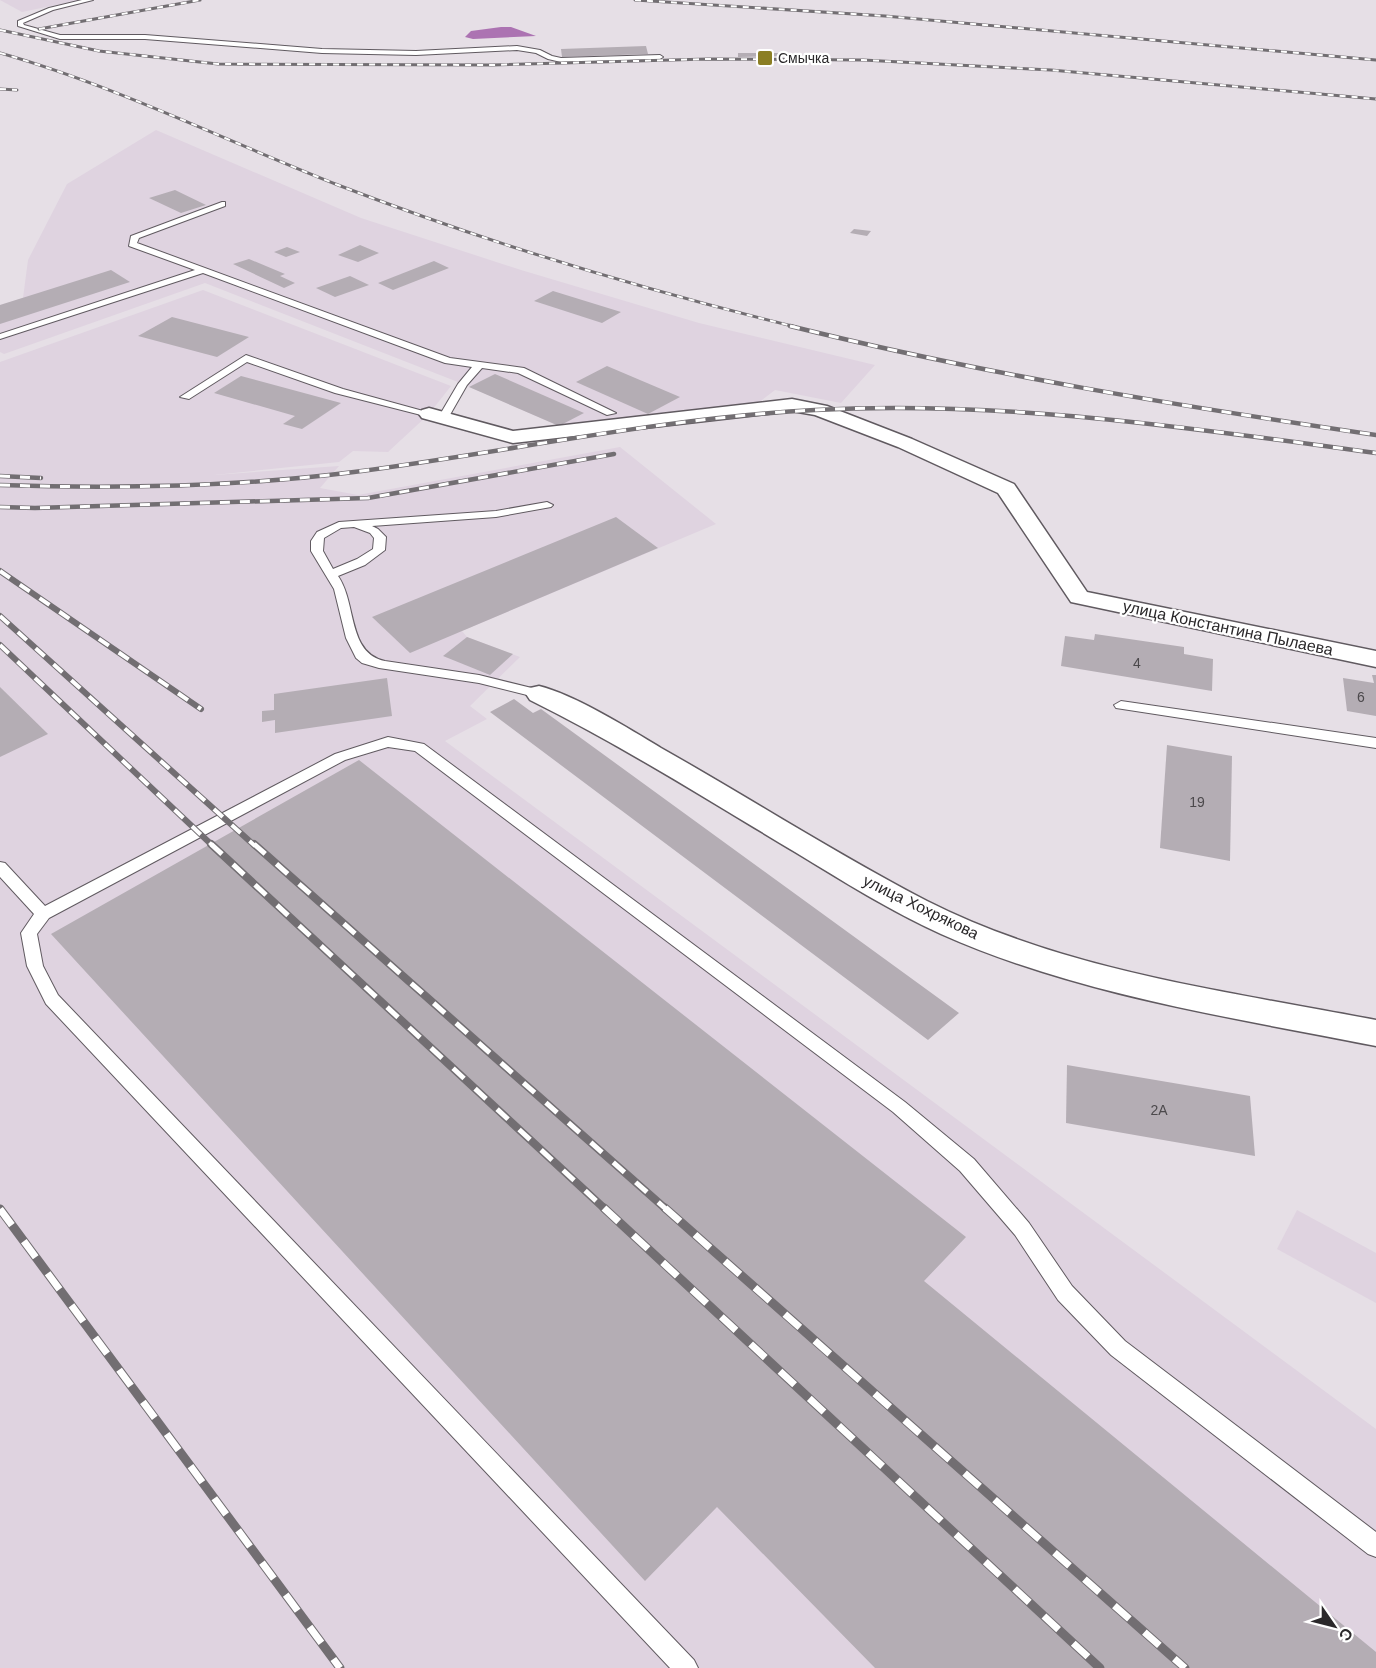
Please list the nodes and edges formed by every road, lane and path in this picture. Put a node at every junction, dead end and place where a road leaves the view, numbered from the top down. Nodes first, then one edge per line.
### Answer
1 (90, 0) edge
2 (660, 57) dead end
3 (222, 204) dead end
4 (204, 270) junction
5 (2, 337) dead end
6 (479, 365) junction
7 (185, 397) dead end
8 (611, 413) dead end
9 (436, 416) junction
10 (547, 505) dead end
11 (352, 524) junction
12 (332, 574) junction
13 (1376, 659) edge
14 (539, 694) joint
15 (1121, 705) dead end
16 (1376, 743) edge
17 (0, 867) edge
18 (43, 914) junction
19 (1376, 1033) edge
20 (1376, 1546) edge
21 (686, 1668) edge

1 - 2 lane
3 - 4 lane
4 - 5 lane
4 - 6 lane
6 - 8 lane
6 - 9 lane
7 - 9 lane
9 - 13 street, улица Константина Пылаева
10 - 11 lane
11 - 12 lane
11 - 12 lane
12 - 14 lane
14 - 19 street, улица Хохрякова
15 - 16 lane
17 - 18 lane
18 - 20 lane
18 - 21 lane

